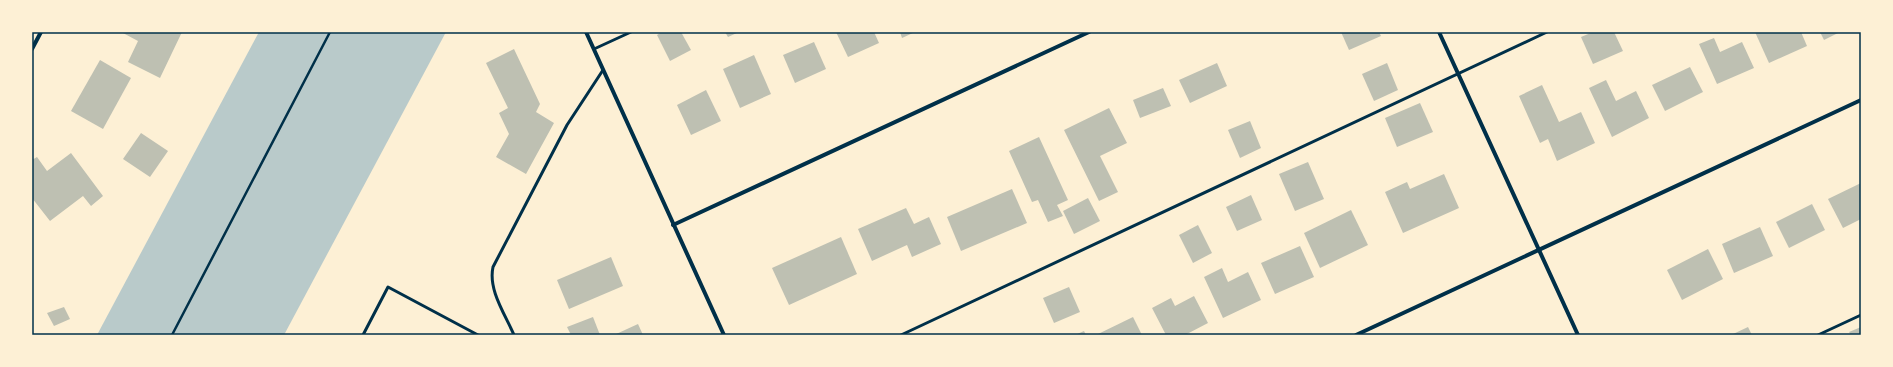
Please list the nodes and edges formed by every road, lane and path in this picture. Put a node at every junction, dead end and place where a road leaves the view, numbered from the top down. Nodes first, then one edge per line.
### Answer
1 (41, 32) edge
2 (330, 32) edge
3 (586, 32) edge
4 (631, 32) edge
5 (1089, 32) edge
6 (1439, 32) edge
7 (1547, 32) edge
8 (32, 49) edge
9 (594, 49) junction
10 (603, 70) junction
11 (1458, 74) junction
12 (1861, 100) edge
13 (673, 225) junction
14 (1539, 250) junction
15 (1861, 315) edge
16 (172, 335) edge
17 (363, 335) edge
18 (478, 335) edge
19 (514, 335) edge
20 (724, 335) edge
21 (902, 335) edge
22 (1356, 335) edge
23 (1578, 335) edge
24 (1818, 335) edge

1 - 8 street
2 - 16 path
3 - 9 street
4 - 9 lane
5 - 13 street
6 - 11 street
7 - 11 lane
9 - 10 street
10 - 13 street
10 - 19 lane
11 - 14 street
11 - 21 lane
12 - 14 street
13 - 20 street
14 - 22 street
14 - 23 street
15 - 24 lane
17 - 18 lane

